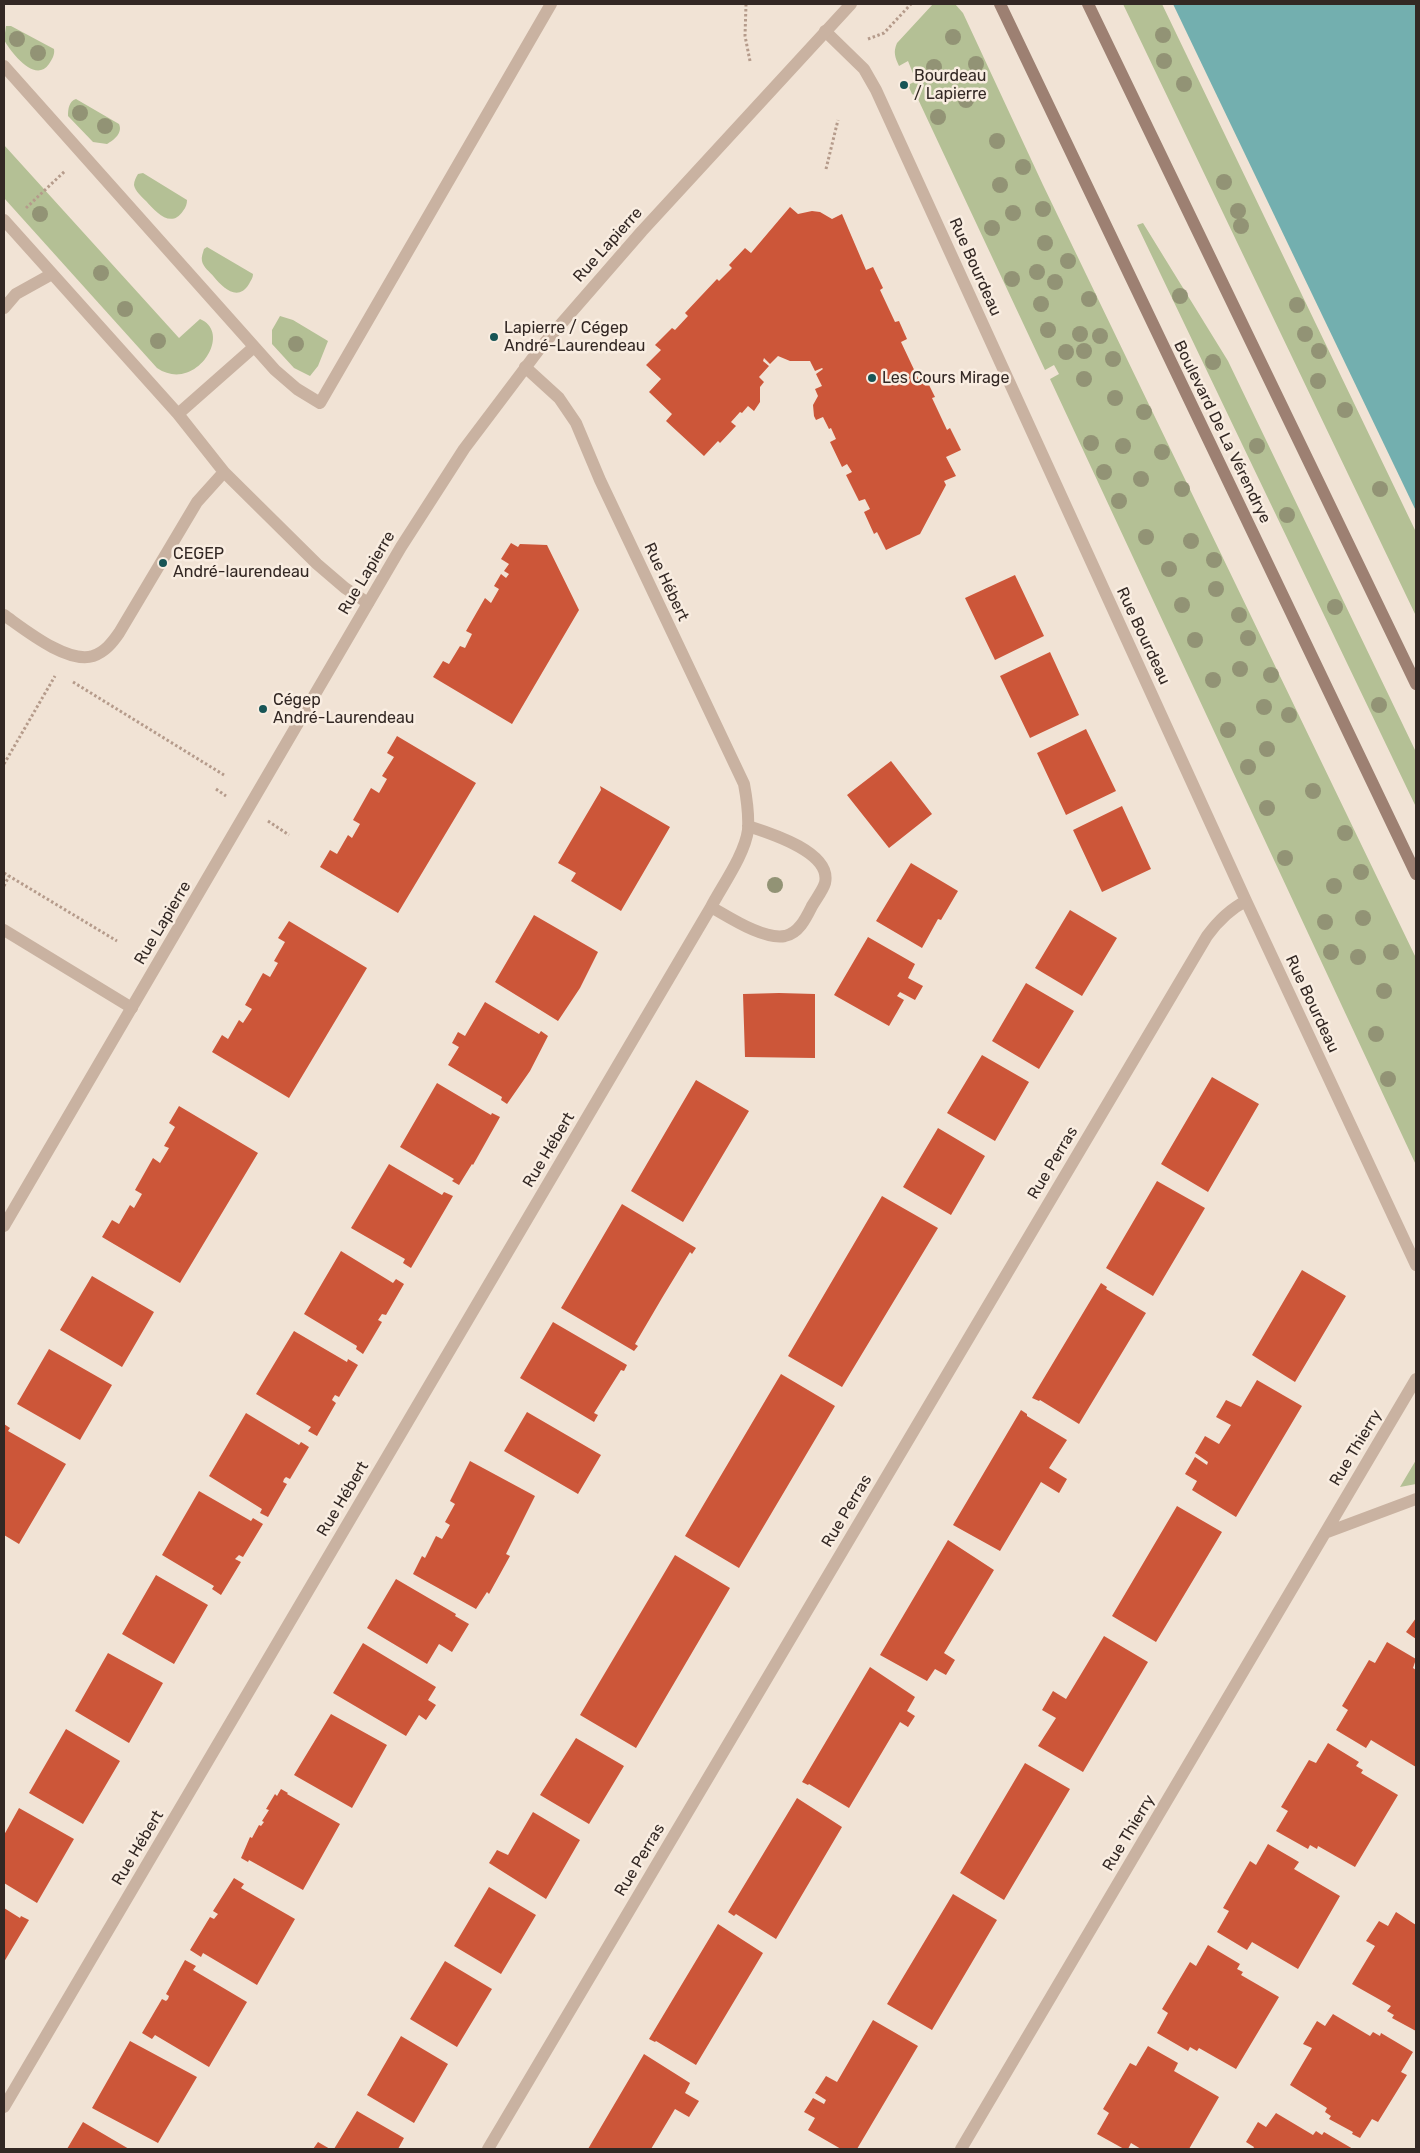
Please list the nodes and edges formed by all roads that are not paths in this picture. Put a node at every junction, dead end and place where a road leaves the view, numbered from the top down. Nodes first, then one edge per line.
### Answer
1 (551, 4) edge
2 (851, 4) edge
3 (1000, 4) edge
4 (1088, 4) edge
5 (825, 31) junction
6 (4, 66) edge
7 (4, 220) edge
8 (52, 274) junction
9 (4, 308) edge
10 (254, 347) junction
11 (525, 367) junction
12 (178, 414) junction
13 (224, 472) junction
14 (368, 603) junction
15 (4, 615) edge
16 (1416, 684) edge
17 (748, 826) junction
18 (1416, 874) edge
19 (1246, 901) junction
20 (711, 907) junction
21 (4, 930) edge
22 (132, 1008) junction
23 (4, 1226) edge
24 (1416, 1265) edge
25 (1416, 1379) edge
26 (1416, 1499) edge
27 (1325, 1533) junction
28 (4, 2107) edge
29 (488, 2149) edge
30 (961, 2149) edge

1 - 10 street
2 - 5 street, Rue Lapierre
3 - 18 main road, Boulevard De La Vérendrye
4 - 16 main road
5 - 11 street, Rue Lapierre
5 - 19 street, Rue Bourdeau
6 - 10 street
7 - 8 street
8 - 9 street
8 - 12 street
10 - 12 street
11 - 14 street, Rue Lapierre
11 - 17 street, Rue Hébert
12 - 13 street
13 - 14 street
13 - 15 street
14 - 22 street, Rue Lapierre
17 - 20 street, Rue Hébert
17 - 20 street
19 - 24 street, Rue Bourdeau
19 - 29 street, Rue Perras
20 - 28 street, Rue Hébert
21 - 22 street
22 - 23 street, Rue Lapierre
25 - 27 street, Rue Thierry
26 - 27 street
27 - 30 street, Rue Thierry

